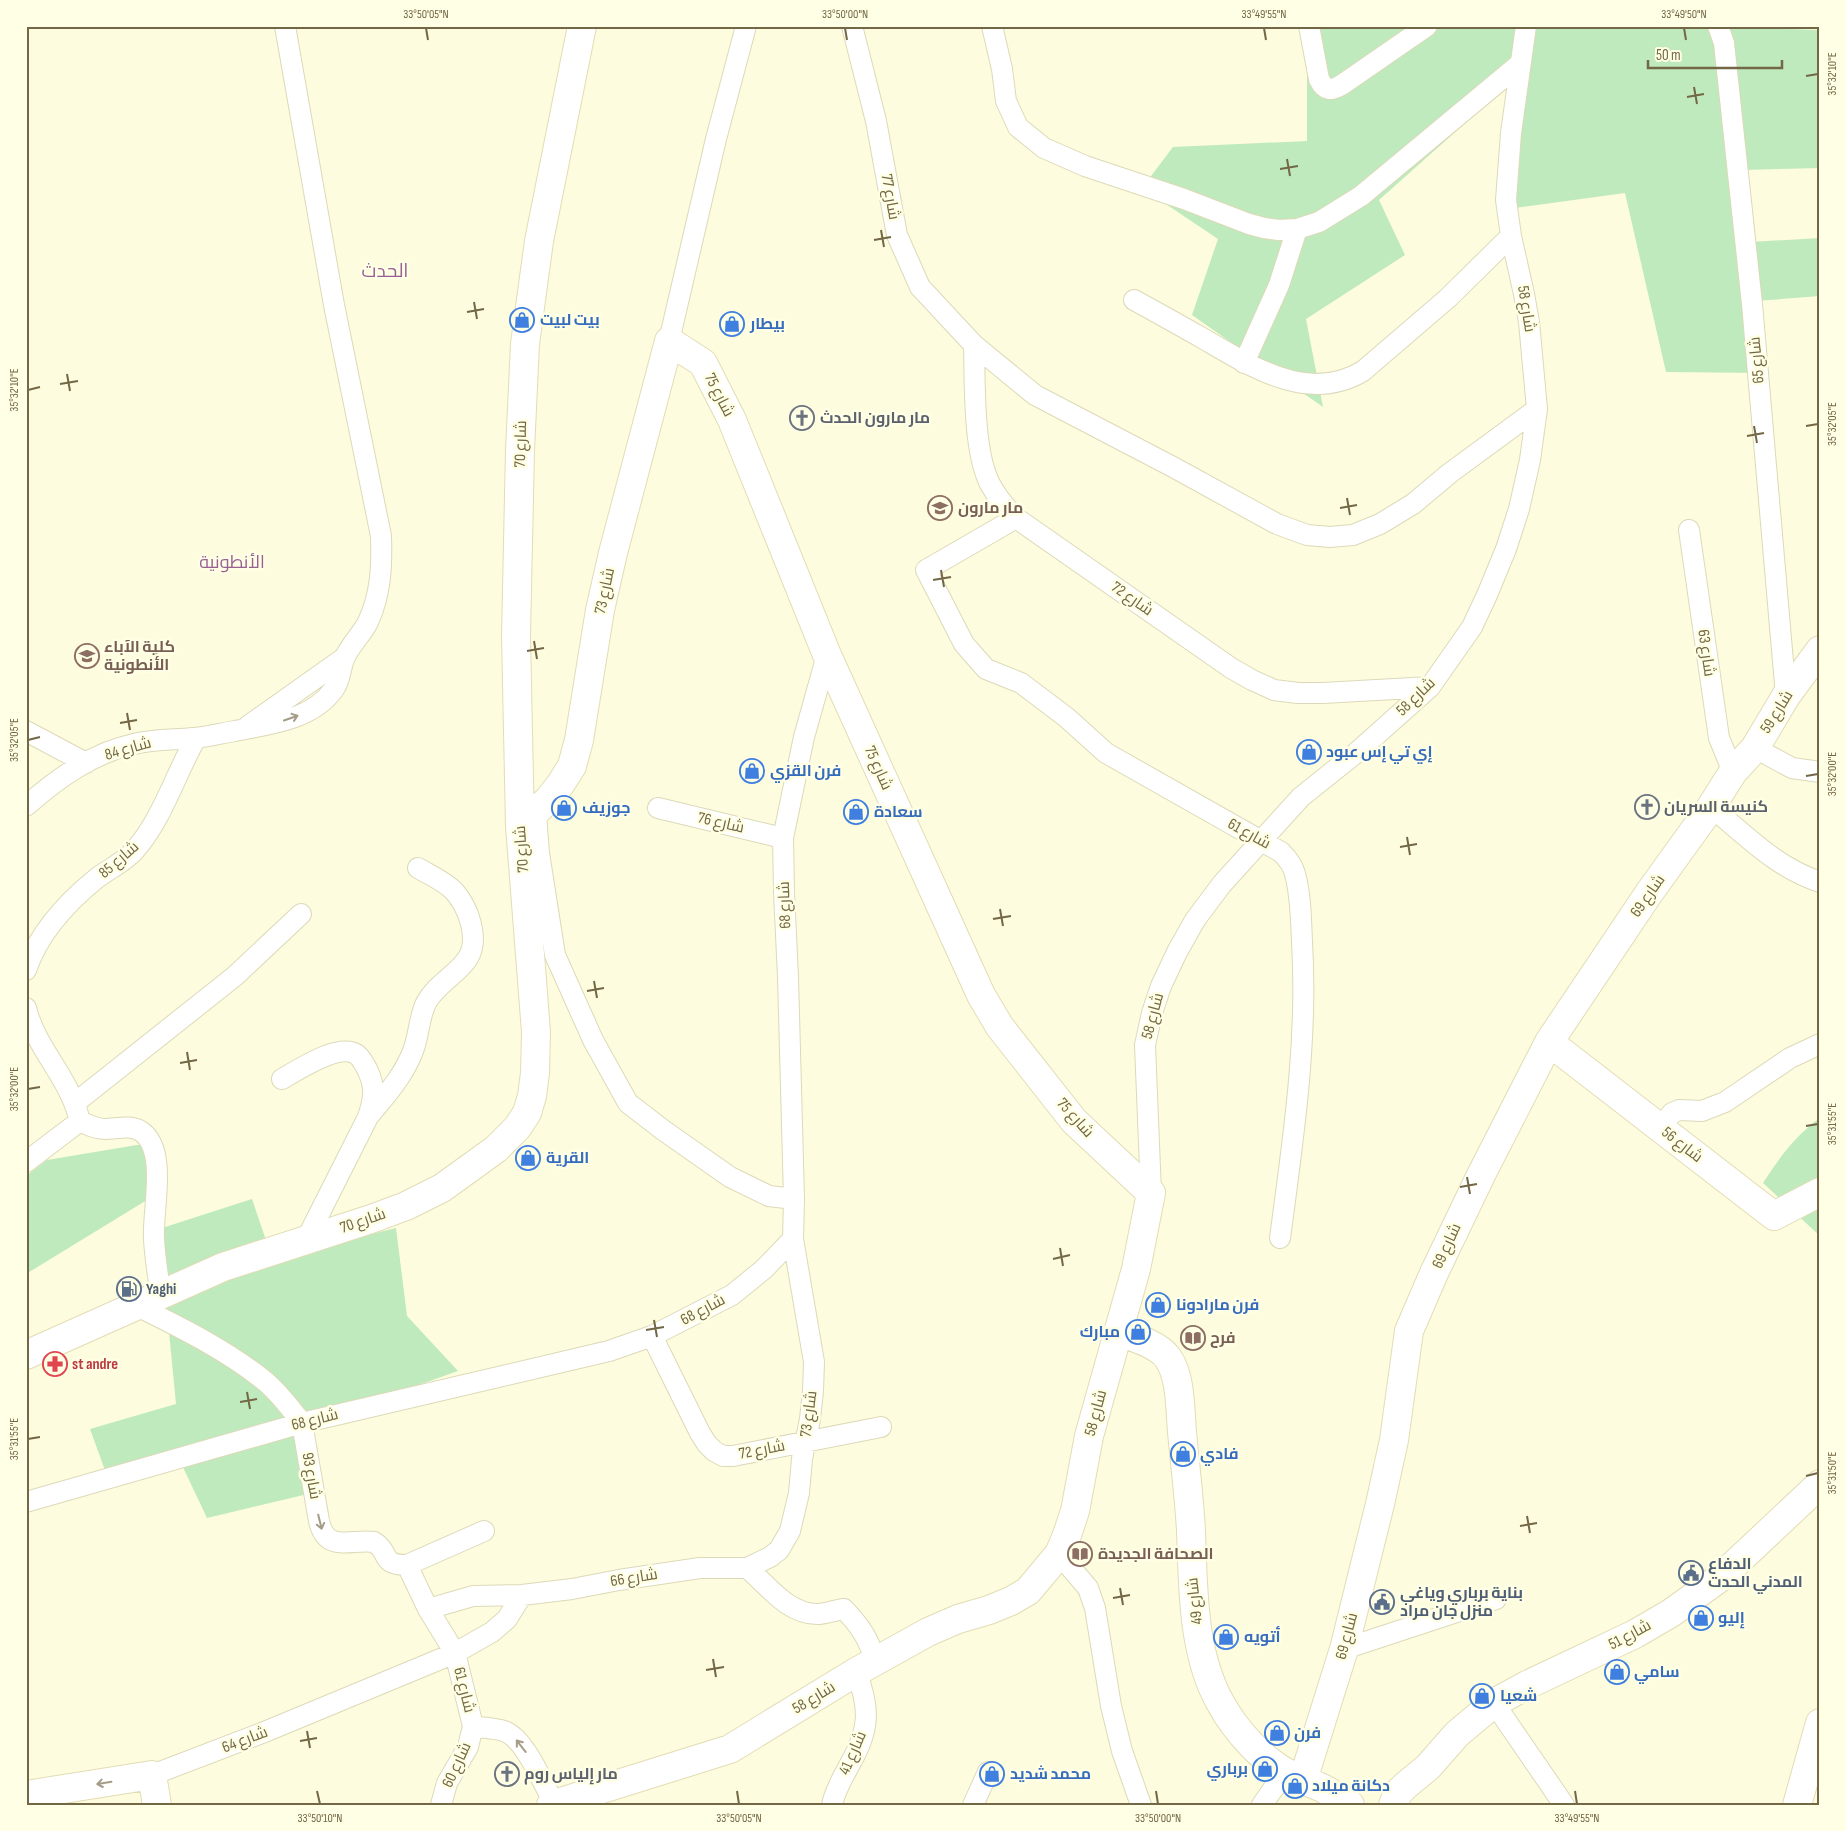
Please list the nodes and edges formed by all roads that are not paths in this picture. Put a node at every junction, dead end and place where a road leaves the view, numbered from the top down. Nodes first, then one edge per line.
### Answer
1 (285, 26) edge
2 (582, 26) edge
3 (746, 26) edge
4 (852, 26) edge
5 (992, 26) edge
6 (1310, 26) edge
7 (1427, 26) edge
8 (1526, 26) edge
9 (1718, 26) edge
10 (1521, 63) junction
11 (1297, 228) junction
12 (1511, 236) junction
13 (1134, 300) dead end
14 (669, 341) junction
15 (974, 346) junction
16 (1244, 362) junction
17 (1537, 409) junction
18 (1016, 518) junction
19 (1689, 530) dead end
20 (1820, 650) edge
21 (827, 655) junction
22 (1430, 687) junction
23 (1786, 696) junction
24 (26, 731) edge
25 (196, 738) junction
26 (1755, 748) junction
27 (86, 763) junction
28 (1733, 772) junction
29 (1820, 772) edge
30 (26, 806) edge
31 (1711, 807) junction
32 (658, 808) dead end
33 (528, 820) junction
34 (783, 838) junction
35 (1261, 842) junction
36 (418, 868) dead end
37 (1820, 882) edge
38 (301, 914) dead end
39 (26, 970) edge
40 (26, 1008) edge
41 (1549, 1042) junction
42 (1820, 1044) edge
43 (282, 1079) dead end
44 (77, 1112) junction
45 (368, 1117) junction
46 (1660, 1128) junction
47 (26, 1162) edge
48 (1820, 1192) edge
49 (1150, 1193) junction
50 (794, 1199) junction
51 (793, 1238) junction
52 (1280, 1238) dead end
53 (306, 1240) junction
54 (149, 1301) junction
55 (1118, 1332) junction
56 (652, 1336) junction
57 (26, 1355) edge
58 (302, 1423) junction
59 (881, 1427) dead end
60 (806, 1441) junction
61 (1820, 1484) edge
62 (26, 1502) edge
63 (484, 1531) dead end
64 (1059, 1554) junction
65 (407, 1564) junction
66 (747, 1568) junction
67 (522, 1595) junction
68 (1496, 1599) dead end
69 (428, 1609) junction
70 (1344, 1649) junction
71 (455, 1653) junction
72 (866, 1667) junction
73 (1494, 1704) junction
74 (1820, 1723) edge
75 (473, 1726) junction
76 (1428, 1767) junction
77 (988, 1772) dead end
78 (152, 1775) junction
79 (1305, 1781) junction
80 (26, 1795) edge
81 (552, 1804) edge
82 (157, 1805) edge
83 (441, 1805) edge
84 (832, 1805) edge
85 (973, 1805) edge
86 (1141, 1805) edge
87 (1262, 1805) edge
88 (1350, 1805) edge
89 (1376, 1805) edge
90 (1393, 1805) edge
91 (1407, 1805) edge
92 (1564, 1805) edge
93 (1797, 1805) edge

1 - 25 street, شارع 84
2 - 33 street, شارع 70
3 - 14 street
4 - 15 street, شارع 77
5 - 11 street
6 - 7 street
8 - 10 street, شارع 58
9 - 23 street, شارع 65
10 - 11 street
10 - 12 street, شارع 58
11 - 16 street
12 - 16 street
12 - 17 street, شارع 58
13 - 16 street
14 - 21 street, شارع 75
14 - 33 street, شارع 73
15 - 17 street, شارع 77
15 - 18 street, شارع 72
17 - 22 street, شارع 58
18 - 22 street, شارع 72
18 - 35 street, شارع 61
19 - 28 street, شارع 63
20 - 23 street, شارع 59
21 - 34 street, شارع 68
21 - 49 street, شارع 75
22 - 35 street, شارع 58
23 - 26 street, شارع 59
24 - 27 street
25 - 27 street, شارع 84
25 - 39 street, شارع 85
26 - 28 street, شارع 59
26 - 29 street
27 - 30 street, شارع 84
28 - 31 street, شارع 69
31 - 37 street
31 - 41 street, شارع 69
32 - 34 street, شارع 76
33 - 50 street
33 - 53 street, شارع 70
34 - 50 street, شارع 68
35 - 49 street, شارع 58
35 - 52 street, شارع 61
36 - 45 street
38 - 44 street
40 - 44 street
41 - 46 street, شارع 56
41 - 70 street, شارع 69
42 - 46 street
43 - 45 street
44 - 47 street
44 - 54 street
45 - 53 street
46 - 48 street, شارع 56
49 - 55 street, شارع 58
50 - 51 street, شارع 68
51 - 56 street, شارع 68
51 - 60 street, شارع 73
53 - 54 street, شارع 70
54 - 57 street, شارع 70
54 - 58 street
55 - 64 street, شارع 58
55 - 79 street, شارع 49
56 - 58 street, شارع 68
56 - 60 street, شارع 72
58 - 62 street, شارع 68
58 -> 65 street, شارع 93
59 - 60 street, شارع 72
60 - 66 street, شارع 73
61 - 73 street, شارع 51
63 - 65 street
64 - 72 street, شارع 58
64 - 86 street
65 - 69 street
66 - 67 street, شارع 66
66 - 72 street
67 - 69 street, شارع 66
67 - 71 street
68 - 70 street
69 - 71 street
70 - 79 street, شارع 69
71 - 75 street, شارع 61
71 - 78 street, شارع 64
72 - 81 street, شارع 58
72 - 84 street, شارع 41
73 - 76 street, شارع 51
73 - 92 street
74 - 93 street
81 -> 75 street, شارع 61
75 - 83 street, شارع 60
76 - 90 street, شارع 51
76 - 91 street, شارع 51
77 - 85 street
78 -> 80 street, شارع 64
78 - 82 street
79 - 87 street
79 - 88 street
79 - 89 street

